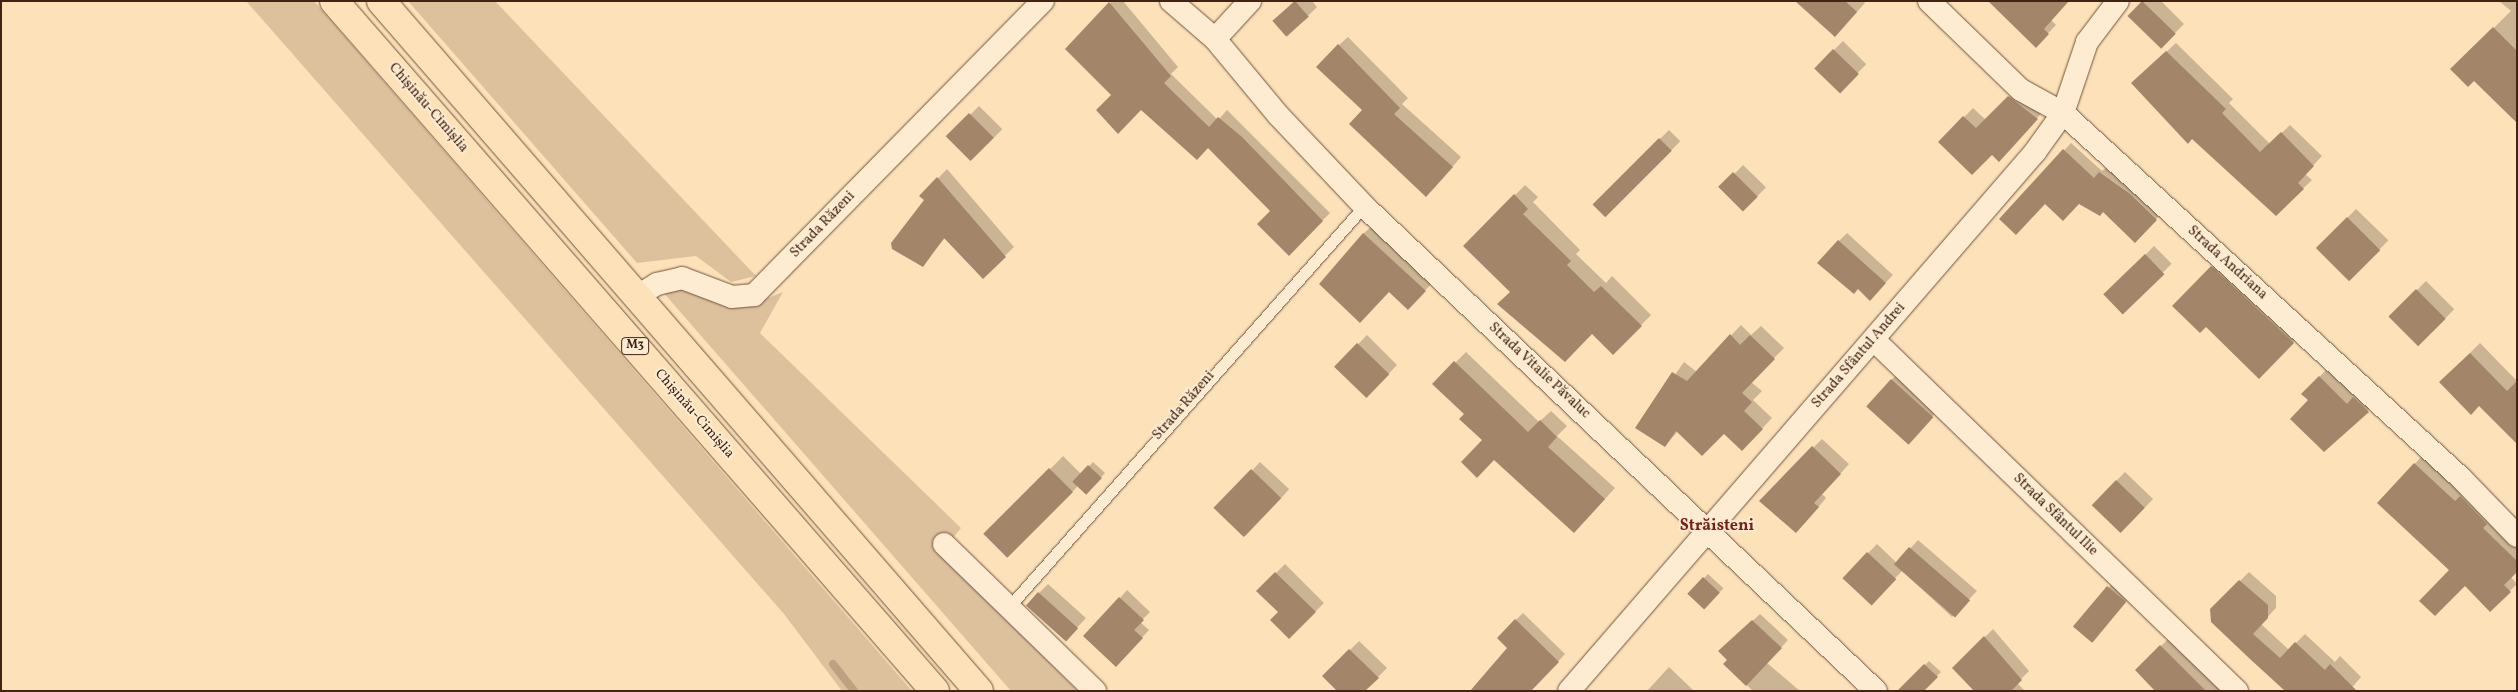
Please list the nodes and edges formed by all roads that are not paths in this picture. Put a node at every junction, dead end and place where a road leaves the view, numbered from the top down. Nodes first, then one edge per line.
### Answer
1 (334, 1) edge
2 (381, 1) edge
3 (1043, 1) edge
4 (1171, 1) edge
5 (1250, 1) edge
6 (1929, 1) edge
7 (2118, 1) edge
8 (1215, 39) junction
9 (2063, 113) junction
10 (1364, 206) junction
11 (636, 297) junction
12 (1874, 340) junction
13 (1706, 528) junction
14 (2517, 536) edge
15 (944, 544) dead end
16 (1007, 609) junction
17 (935, 691) edge
18 (979, 691) edge
19 (1095, 691) edge
20 (1569, 691) edge
21 (1876, 691) edge
22 (2237, 691) edge

1 - 17 highway, Chișinău-Cimișlia / M3
2 - 11 highway, M3
3 - 11 street, Strada Răzeni
4 - 8 street, Strada Vitalie Păvaluc
5 - 8 street
6 - 9 street, Strada Andriana
7 - 9 street, Strada Sfântul Andrei
8 - 10 street, Strada Vitalie Păvaluc
9 - 12 street, Strada Sfântul Andrei
9 - 14 street, Strada Andriana
10 - 13 street, Strada Vitalie Păvaluc
10 - 16 lane, Strada Răzeni
11 - 18 highway, M3
12 - 13 street, Strada Sfântul Andrei
12 - 22 street, Strada Sfântul Ilie
13 - 20 street, Strada Sfântul Andrei
13 - 21 street, Strada Vitalie Păvaluc
15 - 16 street
16 - 19 street

